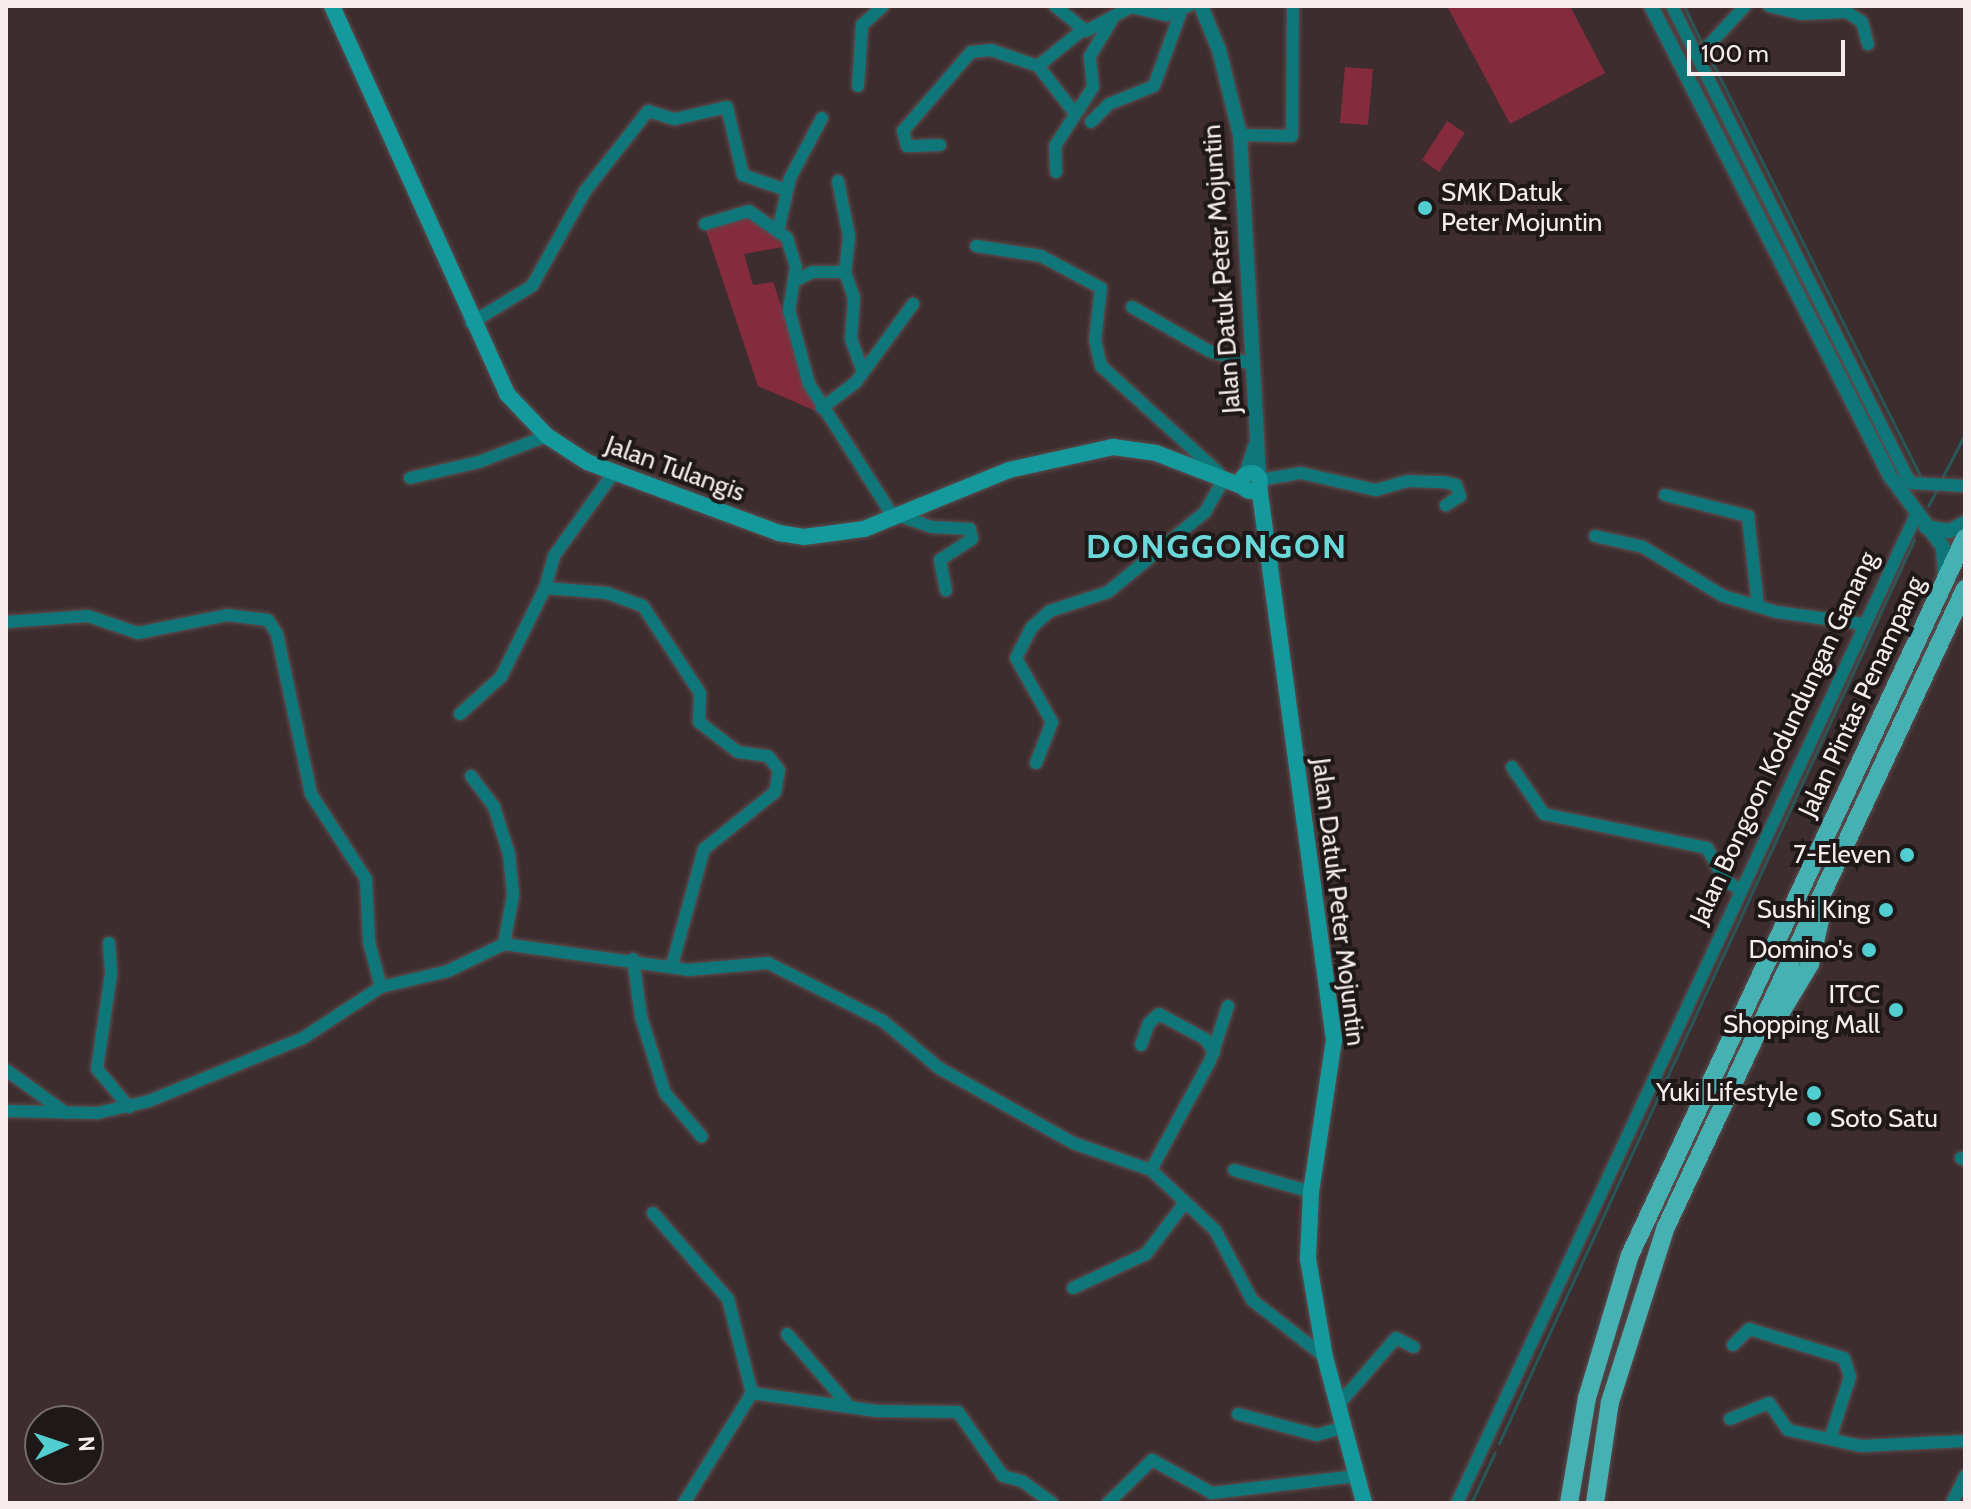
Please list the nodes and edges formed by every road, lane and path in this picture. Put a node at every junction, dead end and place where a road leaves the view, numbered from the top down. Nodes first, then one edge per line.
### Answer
1 (332, 6) edge
2 (883, 6) edge
3 (1055, 6) edge
4 (1201, 6) edge
5 (1293, 6) edge
6 (1651, 6) edge
7 (1672, 6) edge
8 (1745, 6) edge
9 (1769, 6) edge
10 (1184, 10) edge
11 (1112, 20) junction
12 (1081, 31) junction
13 (1868, 44) dead end
14 (1698, 57) junction
15 (1038, 66) junction
16 (1707, 78) junction
17 (858, 86) dead end
18 (1693, 87) junction
19 (1074, 112) junction
20 (822, 118) dead end
21 (1091, 122) dead end
22 (1240, 135) junction
23 (940, 145) dead end
24 (1056, 172) dead end
25 (838, 181) dead end
26 (786, 190) junction
27 (705, 224) dead end
28 (779, 227) junction
29 (1785, 227) junction
30 (1770, 241) junction
31 (976, 246) dead end
32 (845, 272) junction
33 (795, 281) junction
34 (913, 304) dead end
35 (1132, 307) dead end
36 (471, 323) junction
37 (1251, 364) junction
38 (863, 372) junction
39 (822, 408) junction
40 (547, 436) junction
41 (613, 474) junction
42 (1217, 476) junction
43 (410, 478) dead end
44 (1251, 482) junction
45 (1965, 486) edge
46 (1665, 495) dead end
47 (1446, 505) dead end
48 (1916, 515) junction
49 (897, 517) junction
50 (1965, 523) edge
51 (1926, 527) junction
52 (1595, 536) dead end
53 (1965, 538) edge
54 (1944, 584) junction
55 (545, 588) junction
56 (1965, 589) edge
57 (946, 590) dead end
58 (1758, 606) junction
59 (6, 622) edge
60 (1863, 624) junction
61 (1915, 698) junction
62 (460, 714) dead end
63 (1879, 721) junction
64 (1036, 763) dead end
65 (1512, 767) dead end
66 (471, 776) dead end
67 (1831, 873) junction
68 (1741, 891) junction
69 (1803, 930) junction
70 (1776, 940) junction
71 (109, 943) dead end
72 (504, 944) junction
73 (1813, 952) junction
74 (633, 959) junction
75 (672, 965) junction
76 (381, 987) junction
77 (1228, 1006) dead end
78 (1752, 1038) junction
79 (1141, 1045) dead end
80 (1214, 1052) junction
81 (6, 1070) edge
82 (129, 1107) junction
83 (6, 1111) edge
84 (66, 1113) junction
85 (702, 1137) dead end
86 (1151, 1170) junction
87 (1234, 1170) dead end
88 (1311, 1192) junction
89 (1184, 1204) junction
90 (653, 1213) dead end
91 (1073, 1288) dead end
92 (787, 1334) dead end
93 (1733, 1345) dead end
94 (1414, 1347) dead end
95 (1325, 1357) junction
96 (752, 1393) junction
97 (1339, 1404) junction
98 (849, 1406) junction
99 (1238, 1414) dead end
100 (1730, 1419) dead end
101 (1345, 1427) junction
102 (1831, 1436) junction
103 (1965, 1441) edge
104 (1357, 1476) junction
105 (1965, 1476) edge
106 (1200, 1497) edge
107 (689, 1501) edge
108 (1052, 1503) edge
109 (1108, 1503) edge
110 (1364, 1503) edge
111 (1457, 1503) edge
112 (1569, 1503) edge
113 (1595, 1503) edge
114 (1952, 1503) edge

1 - 36 main road, Jalan Tulangis
2 - 17 street
3 - 12 street
4 - 22 street, Jalan Datuk Peter Mojuntin
5 - 22 street
6 - 18 street
7 - 14 street
8 - 14 street
9 - 13 street
10 - 11 street
10 - 21 street
11 - 12 street
11 - 19 street
12 - 15 street
14 - 16 street
15 - 19 street
15 - 23 street
16 - 18 street
16 - 29 street
18 - 30 street
19 - 24 street
20 - 26 street
22 - 37 street, Jalan Datuk Peter Mojuntin
25 - 32 street
26 - 28 street
26 - 36 street
27 - 28 street
28 - 33 street
29 - 30 street
29 - 45 street
30 - 48 street
31 - 42 street
32 - 33 street
32 - 38 street
33 - 39 street
34 - 38 street
35 - 37 street
36 - 40 main road, Jalan Tulangis
37 - 44 street, Jalan Datuk Peter Mojuntin
38 - 39 street
39 - 49 street
40 - 41 main road, Jalan Tulangis
40 - 43 street
41 - 49 main road, Jalan Tulangis
41 - 55 street
42 - 44 main road, Jalan Tulangis
42 - 49 main road, Jalan Tulangis
42 - 64 street
44 - 47 street
44 - 88 main road, Jalan Datuk Peter Mojuntin
46 - 58 street
48 - 51 street
48 - 60 street, Jalan Bongoon Kodundungan Ganang
49 - 57 street
50 - 51 street
51 - 54 street
52 - 58 street
53 - 54 main road, Jalan Pintas Penampang
54 - 63 main road, Jalan Pintas Penampang
55 - 62 street
55 - 75 street
56 - 61 main road, Jalan Pintas Penampang
58 - 60 street
59 - 76 street
60 - 68 street, Jalan Bongoon Kodundungan Ganang
61 - 63 main road
61 - 67 main road, Jalan Pintas Penampang
63 - 70 main road, Jalan Pintas Penampang
65 - 68 street
66 - 72 street
67 - 69 main road, Jalan Pintas Penampang
67 - 73 main road
68 - 111 street, Jalan Bongoon Kodundungan Ganang
69 - 70 main road
69 - 73 main road
69 - 78 main road, Jalan Pintas Penampang
70 - 112 main road, Jalan Pintas Penampang
71 - 82 street
72 - 74 street
72 - 76 street
73 - 78 main road
74 - 75 street
74 - 85 street
75 - 86 street
76 - 82 street
77 - 80 street
78 - 113 main road, Jalan Pintas Penampang
79 - 80 street
80 - 86 street
81 - 84 street
82 - 84 street
83 - 84 street
86 - 89 street
87 - 88 street
88 - 95 main road, Jalan Datuk Peter Mojuntin
89 - 91 street
89 - 95 street
90 - 96 street
92 - 98 street
93 - 102 street
94 - 97 street
95 - 97 main road, Jalan Datuk Peter Mojuntin
96 - 98 street
96 - 107 street
97 - 101 main road, Jalan Datuk Peter Mojuntin
98 - 108 street
99 - 101 street
100 - 102 street
101 - 104 main road, Jalan Datuk Peter Mojuntin
102 - 103 street
104 - 106 street
104 - 110 main road, Jalan Datuk Peter Mojuntin
105 - 114 street
106 - 109 street

